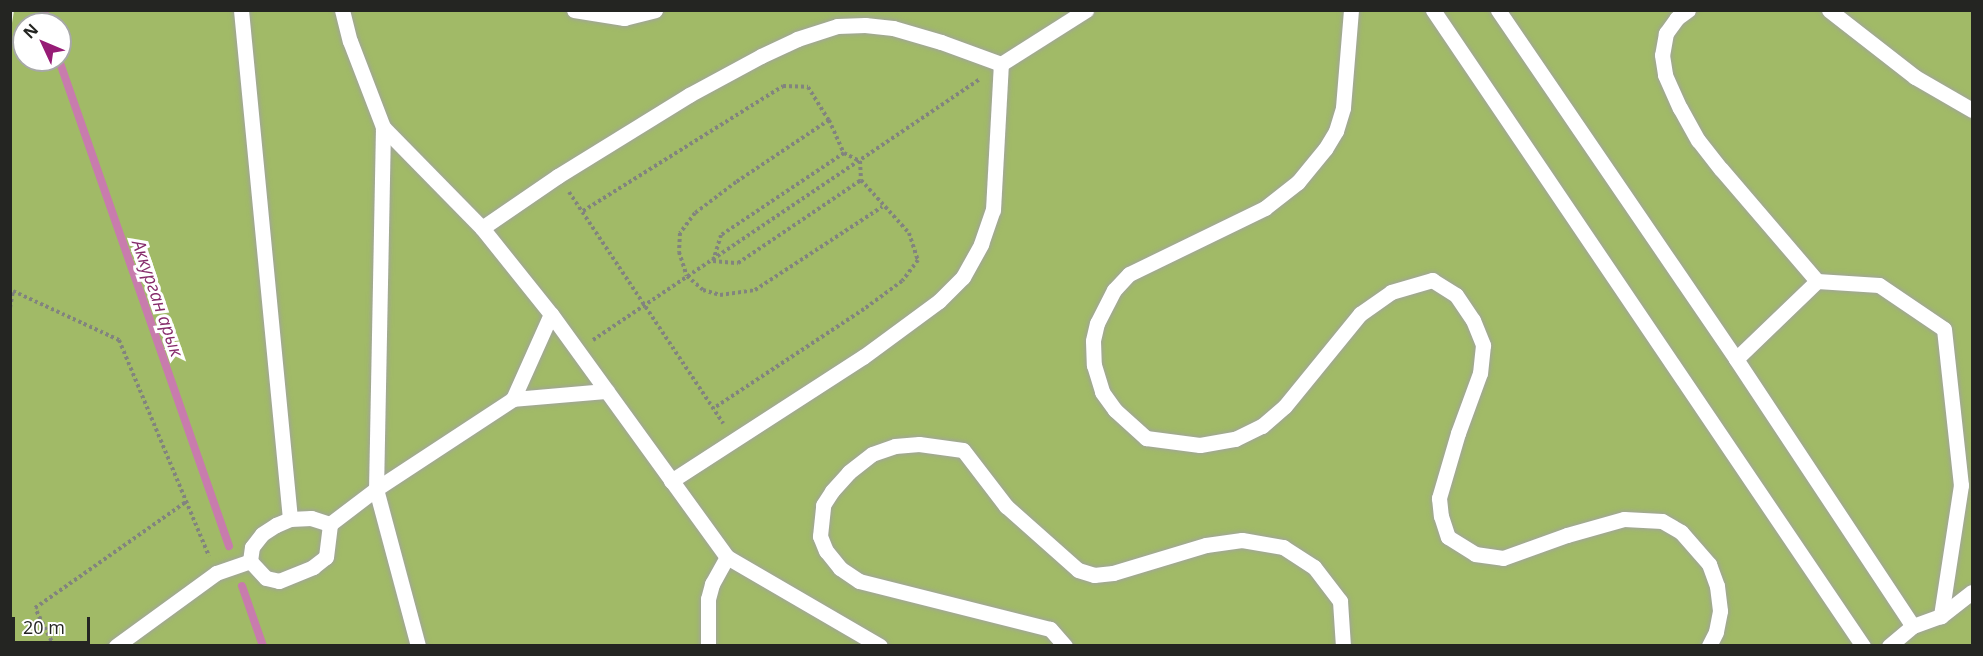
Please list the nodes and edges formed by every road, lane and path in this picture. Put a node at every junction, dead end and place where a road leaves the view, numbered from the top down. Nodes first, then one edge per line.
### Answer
1 (241, 10) edge
2 (342, 10) edge
3 (574, 10) edge
4 (655, 10) edge
5 (1086, 10) edge
6 (1351, 10) edge
7 (1433, 10) edge
8 (1498, 10) edge
9 (1688, 10) edge
10 (1829, 10) edge
11 (1001, 64) junction
12 (1972, 110) edge
13 (829, 120) junction
14 (383, 127) junction
15 (844, 153) junction
16 (860, 160) junction
17 (558, 177) junction
18 (861, 180) junction
19 (882, 207) junction
20 (583, 211) junction
21 (482, 228) junction
22 (713, 261) junction
23 (687, 276) junction
24 (1816, 281) junction
25 (646, 304) junction
26 (10, 308) edge
27 (551, 314) junction
28 (578, 350) junction
29 (1736, 359) junction
30 (607, 391) junction
31 (513, 399) junction
32 (714, 408) junction
33 (734, 439) junction
34 (672, 481) junction
35 (376, 489) junction
36 (186, 501) junction
37 (290, 519) junction
38 (330, 524) junction
39 (728, 557) junction
40 (250, 561) junction
41 (216, 573) junction
42 (1972, 592) edge
43 (1941, 616) junction
44 (1913, 626) junction
45 (54, 645) edge
46 (116, 645) edge
47 (418, 645) edge
48 (708, 645) edge
49 (880, 645) edge
50 (1065, 645) edge
51 (1343, 645) edge
52 (1709, 645) edge
53 (1863, 645) edge
54 (1889, 645) edge

1 - 37 lane
2 - 14 lane
3 - 4 lane
5 - 11 lane
6 - 52 lane
7 - 53 lane
8 - 29 lane
9 - 24 lane
10 - 12 lane
11 - 16 path
11 - 17 lane
11 - 33 lane
13 - 15 path
13 - 20 path
13 - 23 path
14 - 21 lane
14 - 35 lane
15 - 16 path
15 - 22 path
16 - 18 path
16 - 22 path
17 - 20 path
17 - 21 lane
18 - 19 path
18 - 22 path
19 - 23 path
19 - 32 path
20 - 25 path
21 - 27 lane
22 - 23 path
23 - 25 path
24 - 29 lane
24 - 43 lane
25 - 28 path
25 - 32 path
26 - 36 path
27 - 28 lane
27 - 31 lane
28 - 30 lane
29 - 44 lane
30 - 31 lane
30 - 34 lane
31 - 35 lane
32 - 33 path
33 - 34 lane
34 - 39 lane
35 - 38 lane
35 - 47 lane
36 - 41 path
36 - 45 path
37 - 38 lane
37 - 40 lane
38 - 40 lane
39 - 48 lane
39 - 49 lane
40 - 41 lane
41 - 46 lane
42 - 43 lane
43 - 44 lane
44 - 54 lane
50 - 51 lane

